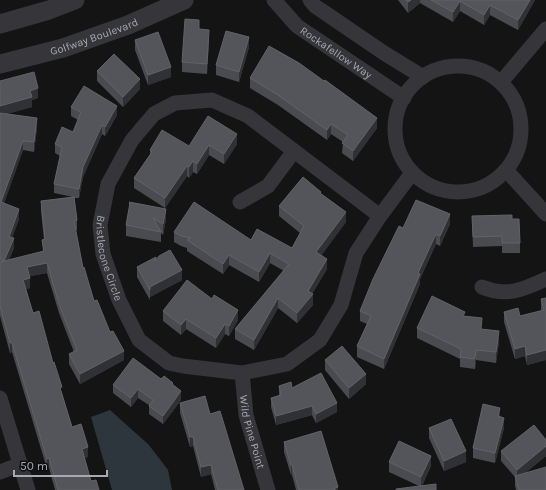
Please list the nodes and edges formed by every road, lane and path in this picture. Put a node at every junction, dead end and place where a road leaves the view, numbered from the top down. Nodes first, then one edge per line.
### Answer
1 (75, 0) edge
2 (184, 0) edge
3 (274, 0) edge
4 (310, 0) edge
5 (0, 24) edge
6 (546, 29) edge
7 (0, 64) edge
8 (423, 77) junction
9 (502, 81) junction
10 (404, 98) junction
11 (294, 151) junction
12 (506, 170) junction
13 (412, 173) junction
14 (240, 202) dead end
15 (546, 214) edge
16 (380, 216) junction
17 (546, 279) edge
18 (482, 287) dead end
19 (242, 373) junction
20 (0, 398) edge
21 (21, 464) junction
22 (0, 472) edge
23 (28, 490) edge
24 (268, 490) edge

1 - 5 street
2 - 7 street, Golfway Boulevard
3 - 10 street, Rockafellow Way
4 - 8 street
6 - 9 street
8 - 9 street
8 - 10 street
9 - 12 street
10 - 13 street
11 - 14 street
11 - 16 street, Bristlecone Circle
11 - 19 street, Bristlecone Circle
12 - 13 street
12 - 15 street
13 - 16 street, Bristlecone Circle
16 - 19 street, Bristlecone Circle
17 - 18 street
19 - 24 street, Wild Pine Point
20 - 21 street
21 - 22 street
21 - 23 street

